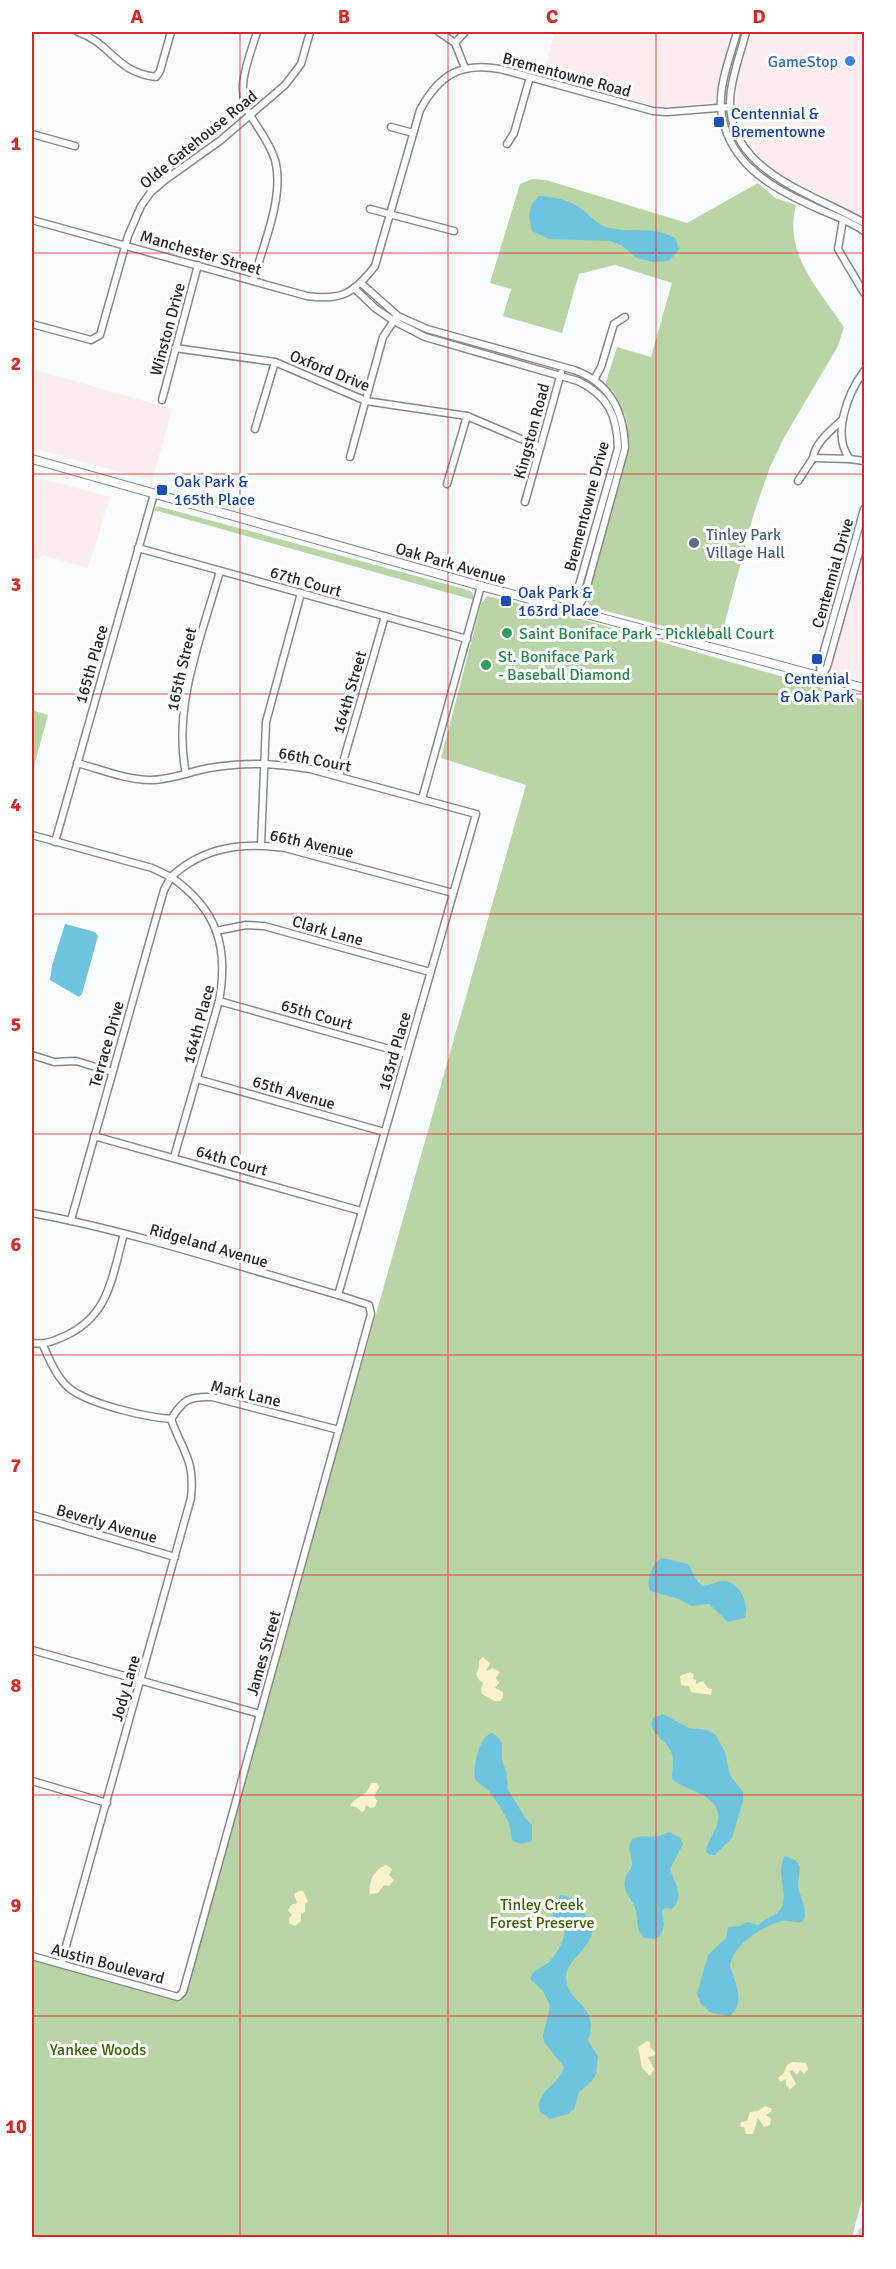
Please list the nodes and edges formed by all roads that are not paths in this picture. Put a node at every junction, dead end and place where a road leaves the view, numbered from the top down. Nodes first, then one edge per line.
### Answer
1 (79, 32) edge
2 (171, 32) edge
3 (257, 32) edge
4 (310, 32) edge
5 (439, 32) edge
6 (465, 32) edge
7 (737, 32) edge
8 (746, 32) edge
9 (454, 43) junction
10 (465, 68) junction
11 (530, 77) junction
12 (730, 107) junction
13 (721, 108) junction
14 (249, 114) junction
15 (391, 127) dead end
16 (413, 133) junction
17 (32, 134) edge
18 (507, 144) dead end
19 (75, 146) dead end
20 (370, 209) dead end
21 (390, 215) junction
22 (32, 220) edge
23 (843, 220) junction
24 (864, 223) edge
25 (454, 231) dead end
26 (864, 231) edge
27 (125, 245) junction
28 (198, 265) junction
29 (253, 281) junction
30 (362, 283) junction
31 (354, 288) junction
32 (864, 293) edge
33 (625, 317) dead end
34 (396, 319) junction
35 (32, 324) edge
36 (456, 337) junction
37 (453, 346) junction
38 (175, 348) junction
39 (275, 362) junction
40 (562, 367) junction
41 (864, 371) edge
42 (560, 375) junction
43 (594, 380) junction
44 (162, 400) dead end
45 (366, 401) junction
46 (467, 416) junction
47 (843, 419) junction
48 (255, 429) dead end
49 (540, 447) junction
50 (350, 457) dead end
51 (813, 458) junction
52 (32, 459) edge
53 (850, 459) junction
54 (864, 461) edge
55 (617, 466) junction
56 (798, 481) dead end
57 (447, 484) dead end
58 (154, 494) junction
59 (525, 502) dead end
60 (864, 508) edge
61 (864, 535) edge
62 (138, 548) junction
63 (220, 570) junction
64 (481, 586) junction
65 (302, 593) junction
66 (576, 611) junction
67 (385, 616) junction
68 (467, 639) junction
69 (821, 676) junction
70 (864, 688) edge
71 (77, 763) junction
72 (263, 763) junction
73 (186, 774) junction
74 (339, 776) junction
75 (422, 800) junction
76 (476, 814) joint
77 (32, 835) edge
78 (55, 842) junction
79 (261, 845) junction
80 (171, 877) junction
81 (453, 893) junction
82 (216, 932) junction
83 (430, 972) junction
84 (219, 1001) junction
85 (407, 1054) junction
86 (32, 1055) edge
87 (112, 1072) junction
88 (197, 1079) junction
89 (384, 1132) junction
90 (94, 1136) junction
91 (174, 1157) junction
92 (361, 1211) junction
93 (32, 1213) edge
94 (71, 1220) junction
95 (124, 1234) junction
96 (338, 1295) junction
97 (370, 1314) joint
98 (32, 1343) edge
99 (43, 1345) junction
100 (171, 1419) junction
101 (339, 1430) junction
102 (32, 1515) edge
103 (175, 1557) junction
104 (32, 1650) edge
105 (140, 1681) junction
106 (260, 1714) junction
107 (32, 1781) edge
108 (107, 1803) junction
109 (32, 1956) edge
110 (61, 1964) junction
111 (178, 1997) joint

1 - 2 street
3 - 14 street
4 - 14 street, Olde Gatehouse Road
5 - 9 street
6 - 9 street
7 - 13 street
8 - 12 street
9 - 10 street
10 - 11 street, Brementowne Road
10 - 16 street
11 - 13 street, Brementowne Road
11 - 18 street
12 - 13 street, Brementowne Road
12 - 24 street
13 - 23 street
14 - 27 street, Olde Gatehouse Road
14 - 29 street
15 - 16 street
16 - 21 street
17 - 19 street
20 - 21 street
21 - 25 street
21 - 30 street
22 - 27 street, Manchester Street
23 - 26 street
23 - 32 street
27 - 28 street, Manchester Street
27 - 35 street, Olde Gatehouse Road
28 - 29 street, Manchester Street
28 - 38 street, Winston Drive
29 - 31 street, Manchester Street
30 - 31 street, Manchester Street
30 - 34 street, Brementowne Drive
31 - 34 street, Brementowne Drive
33 - 43 street
34 - 36 street, Brementowne Drive
34 - 37 street, Brementowne Drive
34 - 45 street
36 - 37 street
36 - 40 street, Brementowne Drive
37 - 42 street, Brementowne Drive
38 - 39 street, Oxford Drive
38 - 44 street, Winston Drive
39 - 45 street, Oxford Drive
39 - 48 street
40 - 42 street, Kingston Road
40 - 43 street, Brementowne Drive
41 - 47 street
42 - 49 street, Kingston Road
42 - 55 street, Brementowne Drive
43 - 55 street, Brementowne Drive
45 - 46 street, Oxford Drive
45 - 50 street
46 - 49 street, Oxford Drive
46 - 57 street
47 - 51 street
47 - 53 street
49 - 59 street, Kingston Road
51 - 53 street
51 - 56 street
52 - 58 street, Oak Park Avenue
53 - 54 street
55 - 66 street, Brementowne Drive
58 - 62 street, 165th Place
58 - 64 street, Oak Park Avenue
60 - 69 street, Centennial Drive
61 - 69 street, Centennial Drive
62 - 63 street, 67th Court
62 - 71 street, 165th Place
63 - 65 street, 67th Court
63 - 73 street, 165th Street
64 - 66 street, Oak Park Avenue
64 - 68 street
65 - 67 street, 67th Court
65 - 72 street
66 - 69 street, Oak Park Avenue
67 - 68 street, 67th Court
67 - 74 street, 164th Street
68 - 75 street
69 - 70 street, Oak Park Avenue
71 - 73 street, 66th Court
71 - 78 street, 165th Place
72 - 73 street, 66th Court
72 - 74 street, 66th Court
72 - 79 street
74 - 75 street, 66th Court
75 - 76 street, 66th Court
76 - 81 street, 163rd Place
77 - 78 street
78 - 80 street
79 - 80 street, 66th Avenue
79 - 81 street, 66th Avenue
80 - 82 street, 164th Place
80 - 87 street, Terrace Drive
81 - 83 street, 163rd Place
82 - 83 street, Clark Lane
82 - 84 street, 164th Place
83 - 85 street, 163rd Place
84 - 85 street, 65th Court
84 - 88 street, 164th Place
85 - 89 street, 163rd Place
86 - 87 street
87 - 90 street, Terrace Drive
88 - 89 street, 65th Avenue
88 - 91 street, 164th Place
89 - 92 street, 163rd Place
90 - 91 street, 64th Court
90 - 94 street, Terrace Drive
91 - 92 street, 64th Court
92 - 96 street, 163rd Place
93 - 94 street, Ridgeland Avenue
94 - 95 street, Ridgeland Avenue
95 - 96 street, Ridgeland Avenue
95 - 99 street
96 - 97 street, Ridgeland Avenue
97 - 101 street, James Street
98 - 99 street
99 - 100 street
100 - 101 street, Mark Lane
100 - 103 street, Jody Lane
101 - 106 street, James Street
102 - 103 street, Beverly Avenue
103 - 105 street, Jody Lane
104 - 105 street
105 - 106 street
105 - 108 street, Jody Lane
106 - 111 street, James Street
107 - 108 street
108 - 110 street, Jody Lane
109 - 110 street, Austin Boulevard
110 - 111 street, Austin Boulevard

